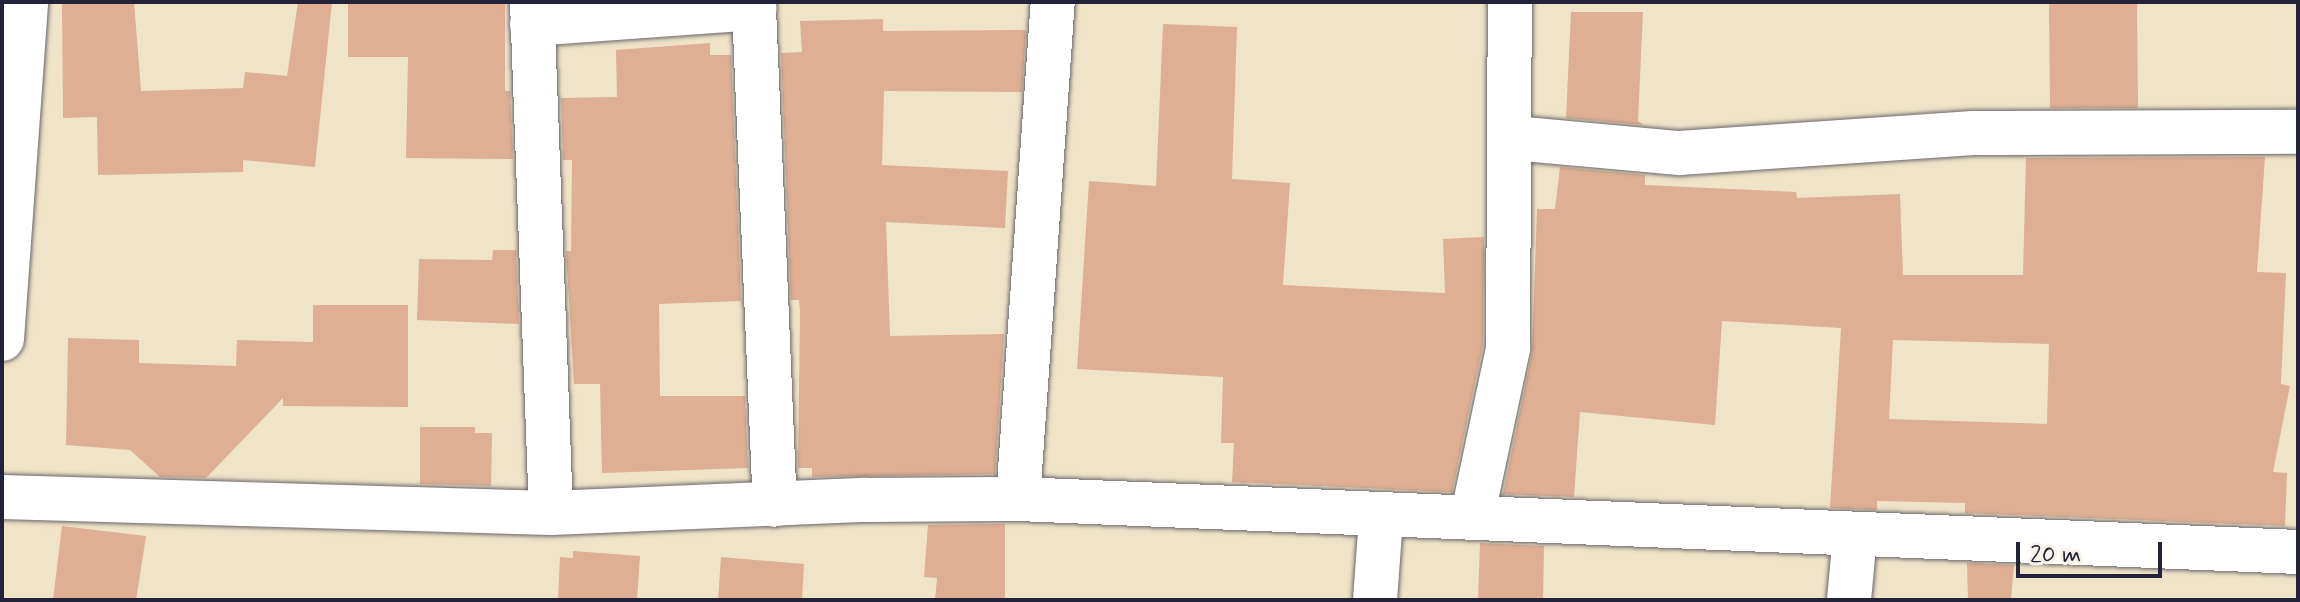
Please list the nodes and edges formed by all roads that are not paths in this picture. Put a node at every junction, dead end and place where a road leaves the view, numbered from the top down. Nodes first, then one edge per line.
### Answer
1 (26, 2) edge
2 (1053, 2) edge
3 (1510, 2) edge
4 (532, 13) edge
5 (2298, 132) edge
6 (1513, 138) junction
7 (2, 335) edge
8 (2, 497) edge
9 (1018, 499) junction
10 (775, 505) junction
11 (551, 513) junction
12 (1381, 518) junction
13 (1472, 518) junction
14 (2298, 530) edge
15 (1855, 535) junction
16 (2298, 552) edge
17 (1375, 600) edge
18 (1849, 600) edge

1 - 7 street
2 - 9 street
3 - 6 street
4 - 10 street
4 - 11 street
5 - 6 street
6 - 13 street
8 - 11 street
9 - 10 street
9 - 12 street
10 - 11 street
12 - 13 street
12 - 17 street
13 - 15 street
14 - 16 street
15 - 16 street
15 - 18 street

